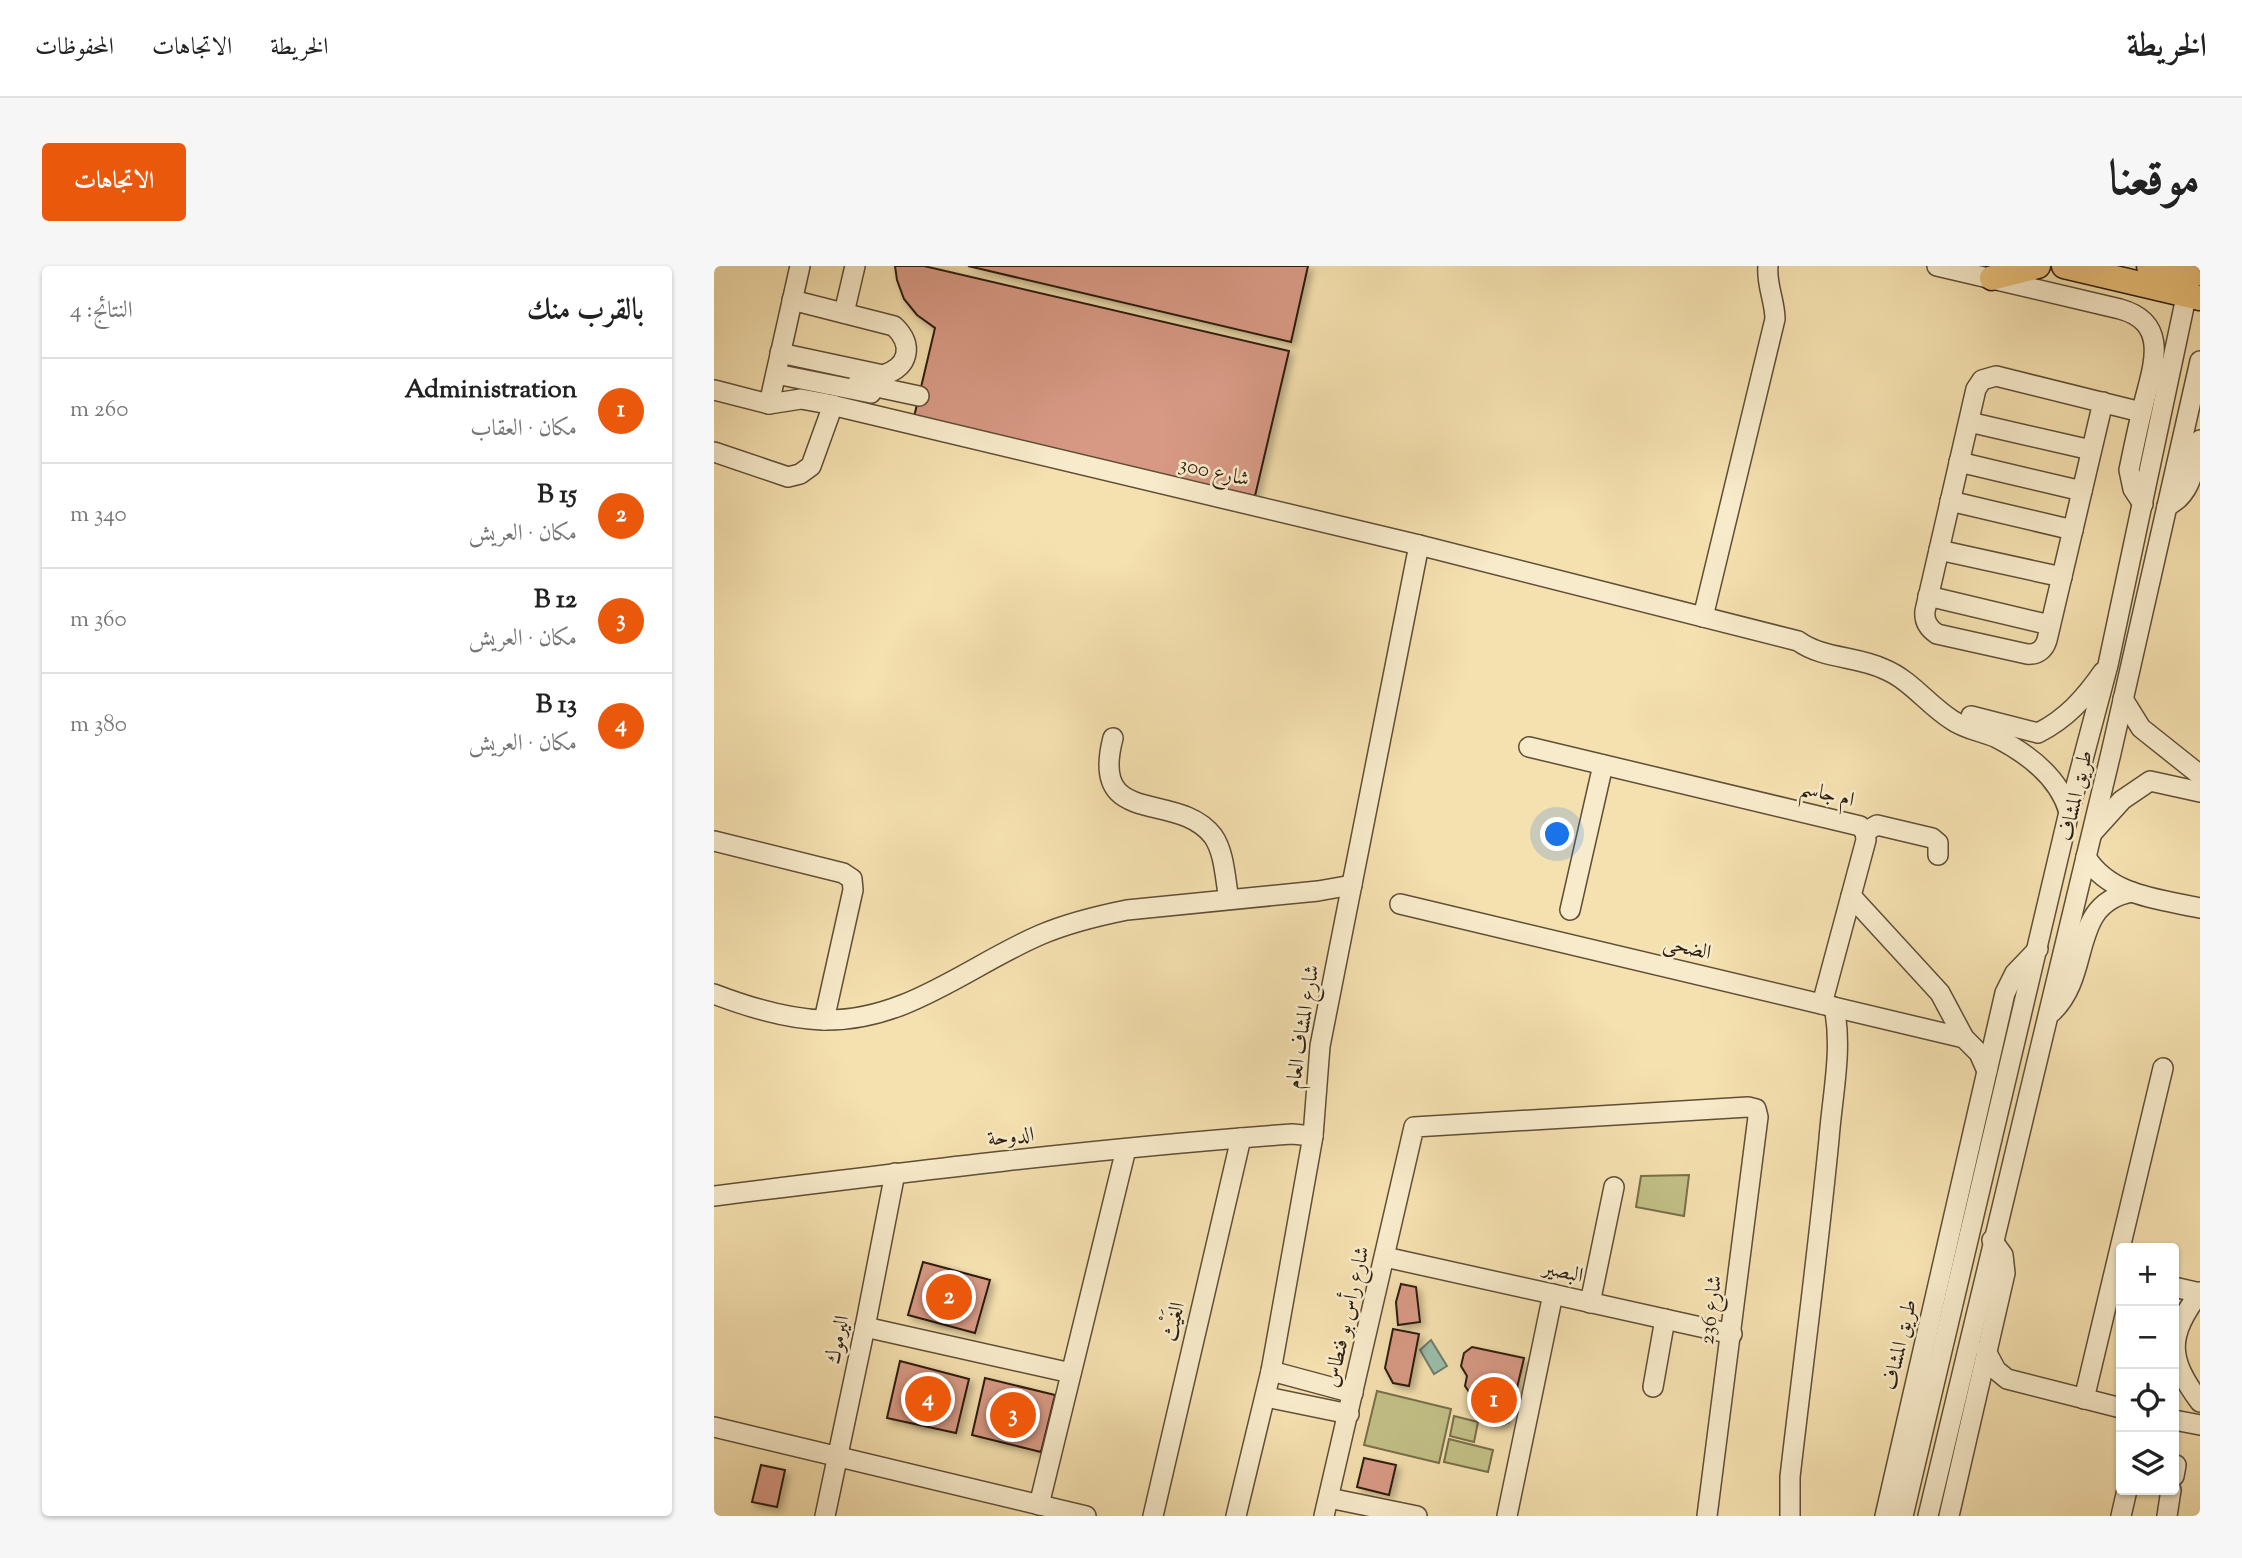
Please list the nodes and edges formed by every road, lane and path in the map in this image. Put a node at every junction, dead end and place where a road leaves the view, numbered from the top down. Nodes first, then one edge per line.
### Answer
1 (800, 266) edge
2 (856, 266) edge
3 (1937, 266) edge
4 (2038, 266) edge
5 (2064, 266) edge
6 (2149, 266) edge
7 (1770, 272) edge
8 (1992, 278) junction
9 (2195, 282) edge
10 (792, 300) junction
11 (844, 313) junction
12 (2200, 362) edge
13 (778, 364) junction
14 (714, 390) edge
15 (918, 400) dead end
16 (2103, 402) junction
17 (769, 404) junction
18 (833, 405) junction
19 (2141, 412) junction
20 (1969, 422) junction
21 (2200, 440) edge
22 (2091, 450) junction
23 (714, 452) edge
24 (1959, 462) junction
25 (2082, 491) junction
26 (1950, 501) junction
27 (2143, 504) junction
28 (2167, 506) junction
29 (2073, 530) junction
30 (1419, 545) junction
31 (1939, 550) junction
32 (2062, 577) junction
33 (1928, 596) junction
34 (1703, 617) junction
35 (2050, 625) junction
36 (1798, 641) junction
37 (2108, 665) junction
38 (2123, 699) junction
39 (1113, 738) dead end
40 (1530, 747) dead end
41 (1603, 765) junction
42 (2199, 780) edge
43 (2069, 813) junction
44 (1865, 832) junction
45 (714, 841) edge
46 (2087, 848) junction
47 (1938, 855) dead end
48 (1352, 885) junction
49 (2132, 892) junction
50 (1851, 896) junction
51 (1229, 899) junction
52 (1400, 904) dead end
53 (2200, 908) edge
54 (1570, 910) dead end
55 (2038, 949) junction
56 (714, 994) edge
57 (1828, 1005) junction
58 (2047, 1017) junction
59 (1999, 1018) junction
60 (824, 1020) junction
61 (1964, 1038) junction
62 (2163, 1068) dead end
63 (1987, 1071) junction
64 (1979, 1109) junction
65 (1414, 1127) joint
66 (1313, 1136) junction
67 (1241, 1138) junction
68 (1126, 1149) junction
69 (1990, 1152) junction
70 (895, 1173) junction
71 (1614, 1187) dead end
72 (714, 1196) edge
73 (1992, 1240) junction
74 (2125, 1243) edge
75 (1385, 1257) junction
76 (2116, 1280) edge
77 (2179, 1288) edge
78 (2200, 1293) edge
79 (1553, 1294) junction
80 (1590, 1303) junction
81 (1665, 1319) junction
82 (866, 1327) junction
83 (1732, 1334) junction
84 (1986, 1351) junction
85 (1271, 1371) junction
86 (1072, 1373) junction
87 (2007, 1379) junction
88 (1653, 1387) dead end
89 (1353, 1393) junction
90 (1266, 1396) junction
91 (2084, 1399) junction
92 (1975, 1401) junction
93 (2200, 1402) edge
94 (2116, 1407) edge
95 (1349, 1414) junction
96 (2179, 1421) edge
97 (2200, 1426) edge
98 (714, 1427) edge
99 (838, 1457) junction
100 (2126, 1495) edge
101 (2170, 1495) edge
102 (1040, 1505) junction
103 (1327, 1507) edge
104 (825, 1516) edge
105 (1086, 1516) edge
106 (1153, 1516) edge
107 (1237, 1516) edge
108 (1417, 1516) edge
109 (1507, 1516) edge
110 (1707, 1516) edge
111 (1790, 1516) edge
112 (1885, 1516) edge
113 (1903, 1516) edge
114 (1928, 1516) edge
115 (1950, 1516) edge
116 (2121, 1516) edge
117 (2166, 1516) edge

1 - 10 street
2 - 11 street
3 - 8 street
4 - 8 main road
5 - 9 main road
6 - 9 main road
7 - 34 street
8 - 19 street
9 - 27 street, طريق المشاف
10 - 11 street
10 - 13 street
11 - 13 street
12 - 28 street, طريق المشاف
13 - 15 street
13 - 17 street
14 - 17 street, شارع 300
16 - 19 street
16 - 20 street
16 - 22 street
17 - 18 street, شارع 300
18 - 23 street
18 - 30 street, شارع 300
19 - 27 street
20 - 22 street
20 - 24 street
21 - 28 street
22 - 25 street
24 - 25 street
24 - 26 street
25 - 29 street
26 - 29 street
26 - 31 street
27 - 37 street, طريق المشاف
28 - 38 street, طريق المشاف
29 - 32 street
30 - 34 street, شارع 300
30 - 48 street, شارع المشاف العام
31 - 32 street
31 - 33 street
32 - 35 street
33 - 35 street
33 - 35 street
34 - 36 street, شارع 300
36 - 37 street
36 - 43 street
37 - 43 street, طريق المشاف
38 - 42 street
38 - 46 street, طريق المشاف
39 - 51 street
40 - 41 street, ام جاسم
41 - 44 street, ام جاسم
41 - 54 street
42 - 46 street
43 - 55 street, طريق المشاف
44 - 47 street
44 - 50 street, ام جاسم
45 - 60 street
46 - 49 street
46 - 58 street, طريق المشاف
48 - 51 street
48 - 66 street, شارع المشاف العام
49 - 53 street
49 - 58 street
50 - 57 street, ام جاسم
50 - 61 street
51 - 60 street
52 - 57 street, الضحى
55 - 59 street, طريق المشاف
55 - 69 street, طريق المشاف
56 - 60 street
57 - 61 street, الضحى
57 - 111 street, ام جاسم
58 - 73 street, طريق المشاف
59 - 61 street
59 - 63 street, طريق المشاف
61 - 63 street
62 - 74 street
63 - 64 street, طريق المشاف
64 - 69 street
64 - 112 street, طريق المشاف
65 - 75 street, شارع رأس بو فنطاس
65 - 83 street, شارع 236
66 - 67 street, الدوحة
66 - 85 street, شارع المشاف العام
67 - 68 street, الدوحة
67 - 106 street, الغَيْث
68 - 70 street, الدوحة
68 - 86 street
69 - 113 street, طريق المشاف
70 - 72 street, الدوحة
70 - 82 street, اليرموك
71 - 80 street
73 - 84 street
73 - 114 street, طريق المشاف
75 - 79 street, البصير
75 - 89 street, شارع رأس بو فنطاس
76 - 91 street
77 - 78 street
78 - 93 street
79 - 80 street, البصير
79 - 109 street
80 - 81 street, البصير
81 - 83 street, البصير
81 - 88 street
82 - 86 street
82 - 99 street, اليرموك
83 - 110 street, شارع 236
84 - 87 street
84 - 92 street
85 - 89 street
85 - 90 street, شارع المشاف العام
86 - 102 street
87 - 91 street
87 - 92 street
89 - 95 street, شارع رأس بو فنطاس
90 - 95 street
90 - 107 street, شارع المشاف العام
91 - 94 street
92 - 115 street
95 - 103 street, شارع رأس بو فنطاس
96 - 97 street
98 - 99 street
99 - 102 street
99 - 104 street, اليرموك
100 - 116 street
101 - 117 street
102 - 105 street
103 - 108 street

